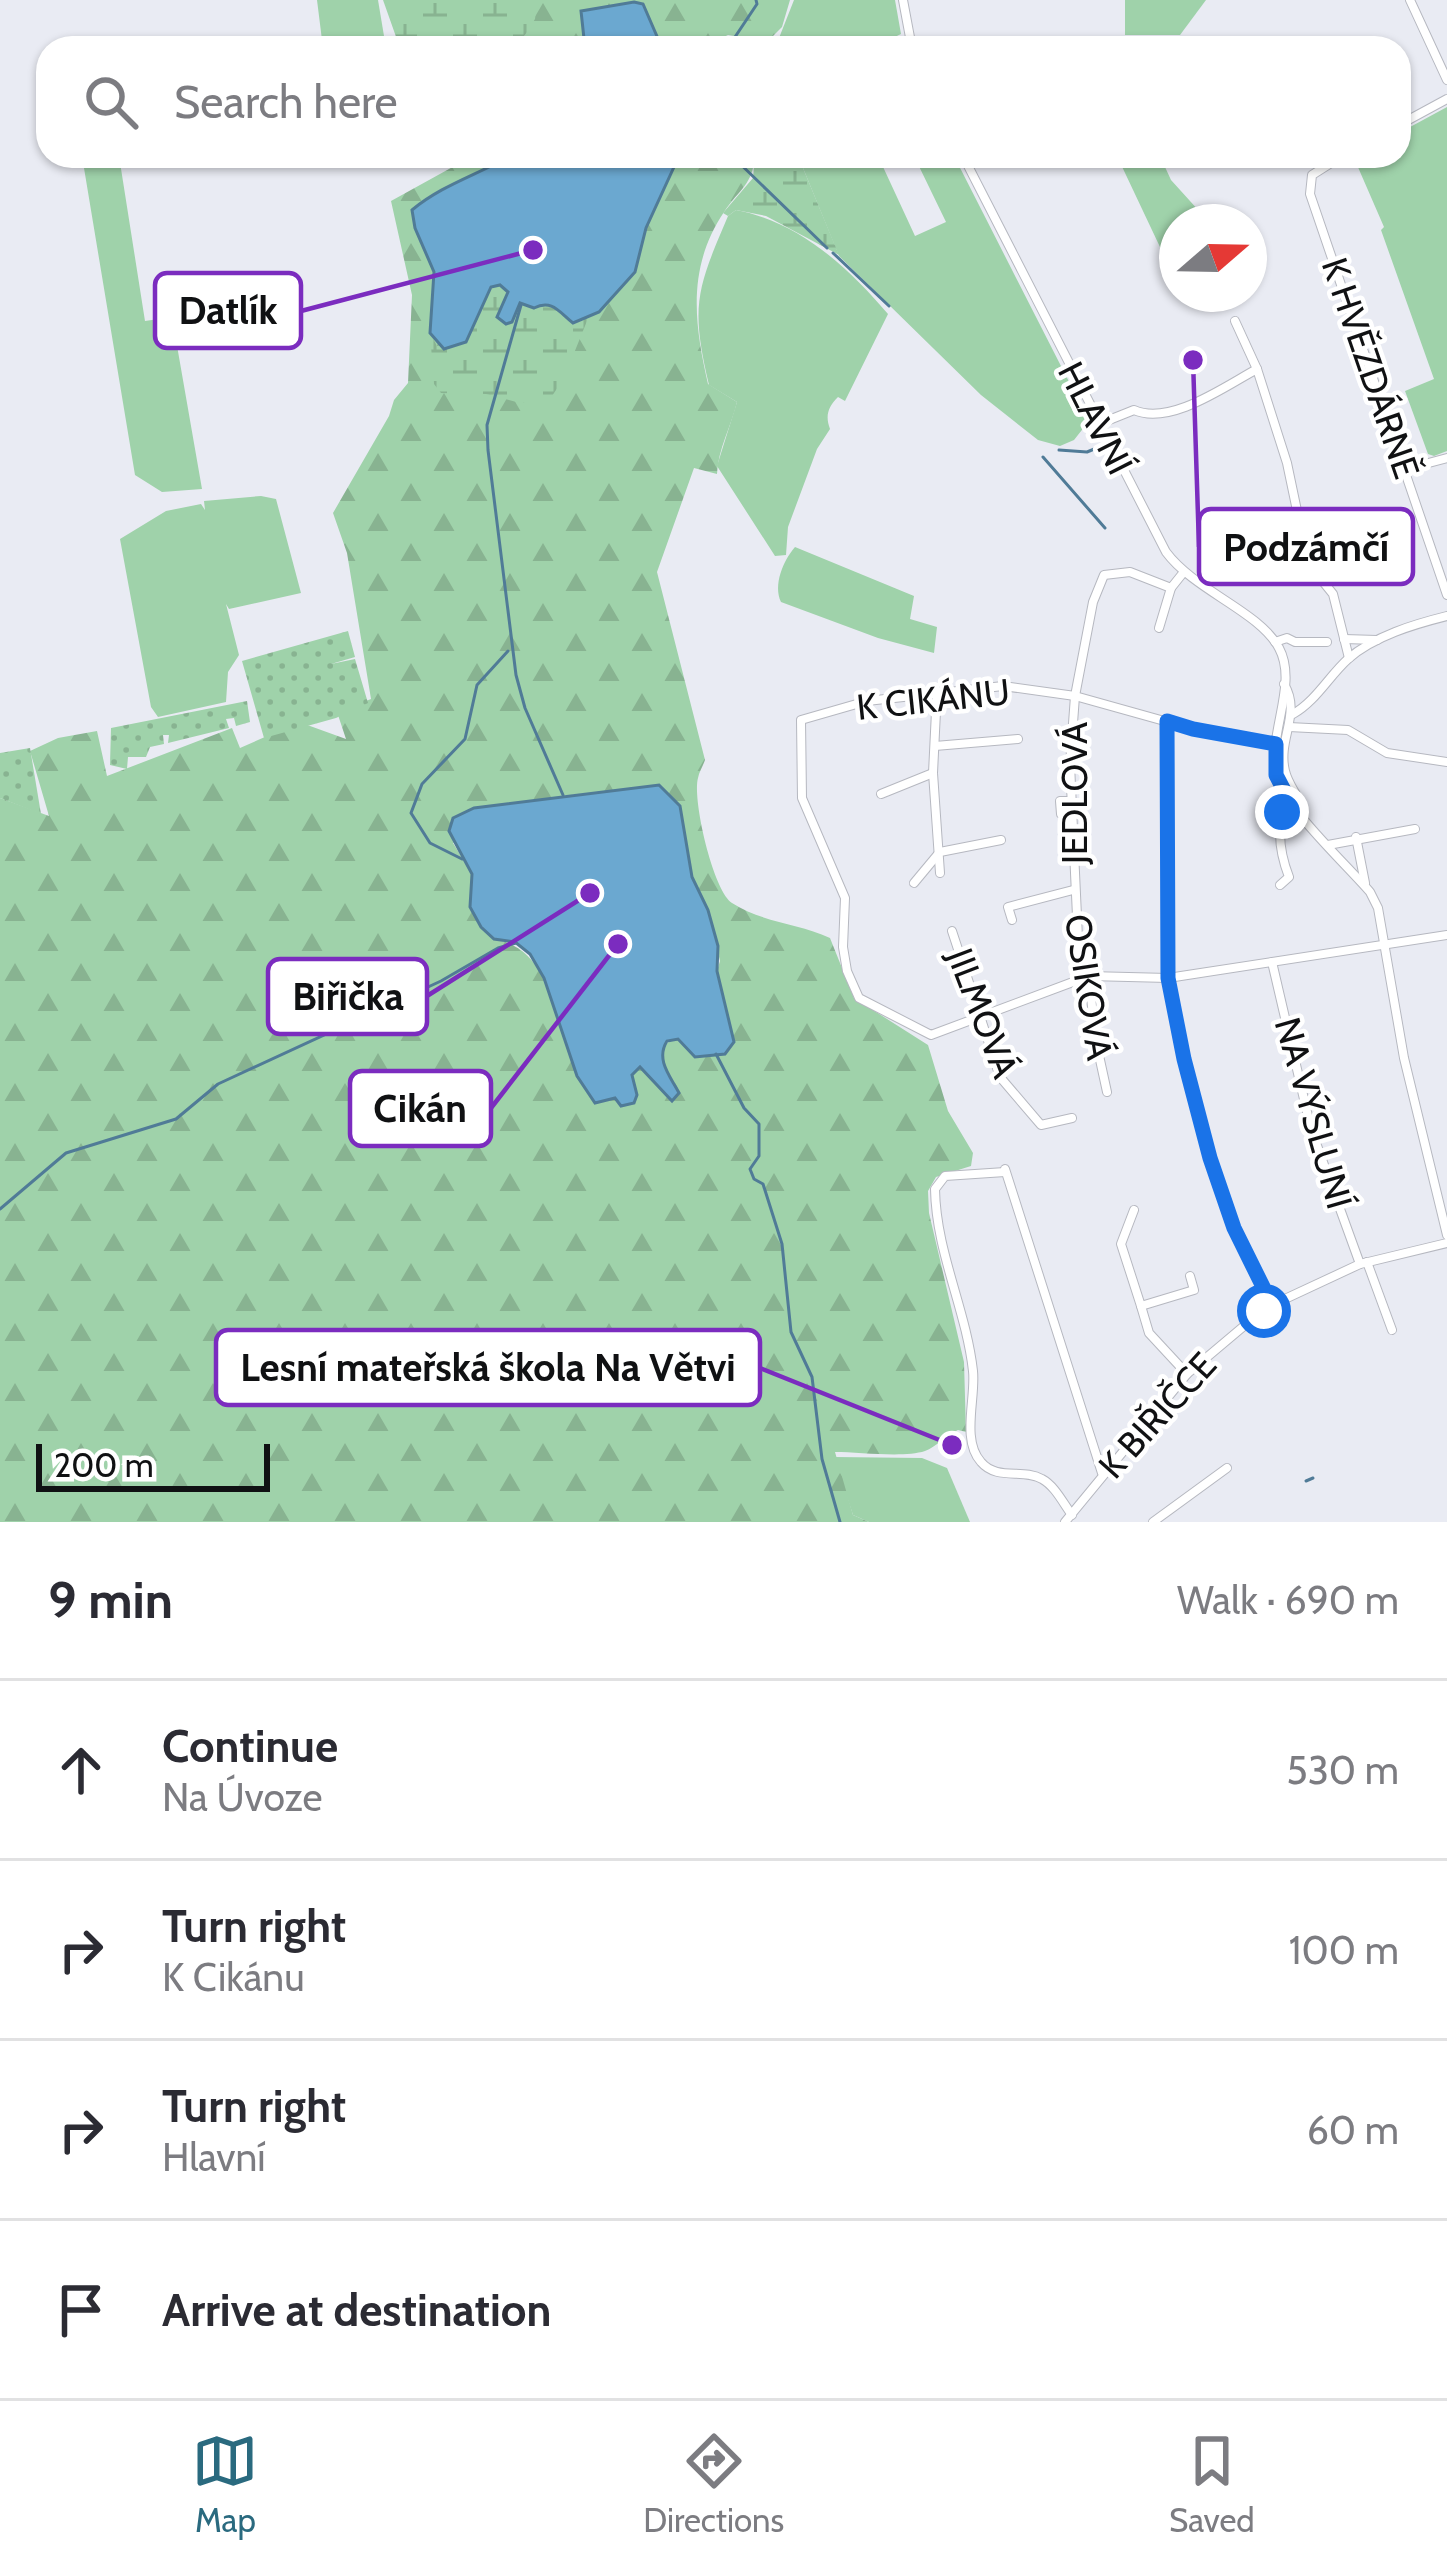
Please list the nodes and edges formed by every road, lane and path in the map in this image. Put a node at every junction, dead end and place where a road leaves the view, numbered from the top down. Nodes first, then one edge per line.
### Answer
1 (903, 0) edge
2 (1410, 0) edge
3 (910, 36) edge
4 (1447, 80) edge
5 (1447, 99) edge
6 (1411, 118) edge
7 (969, 168) edge
8 (1323, 168) edge
9 (1235, 321) dead end
10 (1257, 369) junction
11 (1099, 424) junction
12 (1447, 458) edge
13 (1406, 470) junction
14 (1183, 573) junction
15 (1171, 588) junction
16 (1447, 595) edge
17 (1447, 616) edge
18 (1159, 628) dead end
19 (1345, 639) junction
20 (1379, 640) junction
21 (1275, 642) junction
22 (1327, 642) dead end
23 (1349, 658) junction
24 (1283, 682) junction
25 (937, 692) junction
26 (1075, 696) junction
27 (1293, 714) junction
28 (1167, 721) junction
29 (1289, 727) junction
30 (1018, 739) dead end
31 (1276, 744) junction
32 (935, 746) junction
33 (1447, 762) edge
34 (933, 773) junction
35 (881, 794) dead end
36 (1071, 800) junction
37 (1289, 800) junction
38 (1060, 814) dead end
39 (1304, 818) junction
40 (1414, 829) dead end
41 (1356, 837) junction
42 (1001, 840) dead end
43 (1328, 845) junction
44 (940, 852) junction
45 (940, 873) dead end
46 (914, 884) dead end
47 (1280, 885) dead end
48 (1366, 887) junction
49 (1073, 890) junction
50 (1012, 920) dead end
51 (952, 931) dead end
52 (1447, 935) edge
53 (1384, 944) junction
54 (1272, 962) junction
55 (1089, 976) junction
56 (1168, 978) junction
57 (982, 1018) junction
58 (1107, 1092) dead end
59 (1072, 1118) dead end
60 (1134, 1210) dead end
61 (1447, 1239) edge
62 (1363, 1263) junction
63 (1190, 1276) dead end
64 (1272, 1305) junction
65 (1141, 1306) junction
66 (1392, 1330) dead end
67 (1187, 1374) junction
68 (1227, 1468) dead end
69 (1102, 1473) junction
70 (1069, 1519) edge
71 (1153, 1522) edge

1 - 3 street
2 - 4 street
5 - 6 street
7 - 11 street, HLAVNÍ
8 - 13 street, K HVĚZDÁRNĚ
9 - 10 street
10 - 11 street
10 - 19 street
11 - 14 street, HLAVNÍ
12 - 13 street
13 - 16 street, K HVĚZDÁRNĚ
14 - 15 street
14 - 21 street, HLAVNÍ
15 - 18 street
15 - 26 street, JEDLOVÁ
17 - 20 street
19 - 20 street
19 - 23 street
20 - 23 street
21 - 22 street
21 - 24 street
23 - 27 street
24 - 27 street
24 - 31 street
25 - 26 street, K CIKÁNU
25 - 32 street
25 - 57 street, K CIKÁNU
26 - 28 street, K CIKÁNU
26 - 36 street, JEDLOVÁ
27 - 29 street
28 - 31 street, K CIKÁNU
28 - 56 street
29 - 33 street
29 - 39 street
30 - 32 street
31 - 37 street
32 - 34 street
34 - 35 street
34 - 44 street
36 - 38 street
36 - 49 street, JEDLOVÁ
37 - 39 street
37 - 47 street
39 - 43 street
40 - 41 street
41 - 43 street
41 - 48 street
42 - 44 street
43 - 48 street
44 - 45 street
44 - 46 street
48 - 53 street
49 - 50 street, OSIKOVÁ
49 - 55 street, OSIKOVÁ
51 - 57 street, JILMOVÁ
52 - 53 street
53 - 54 street
53 - 61 street
54 - 56 street
54 - 62 street, NA VÝSLUNÍ
55 - 56 street
55 - 57 street
55 - 58 street, OSIKOVÁ
56 - 64 street
57 - 59 street, JILMOVÁ
60 - 65 street
61 - 62 street, K BIŘIČCE
62 - 64 street, K BIŘIČCE
62 - 66 street, NA VÝSLUNÍ
63 - 65 street
64 - 67 street, K BIŘIČCE
65 - 67 street
67 - 69 street, K BIŘIČCE
68 - 71 street, K BIŘIČCE
69 - 70 street, K BIŘIČCE
69 - 70 street, K BIŘIČCE

